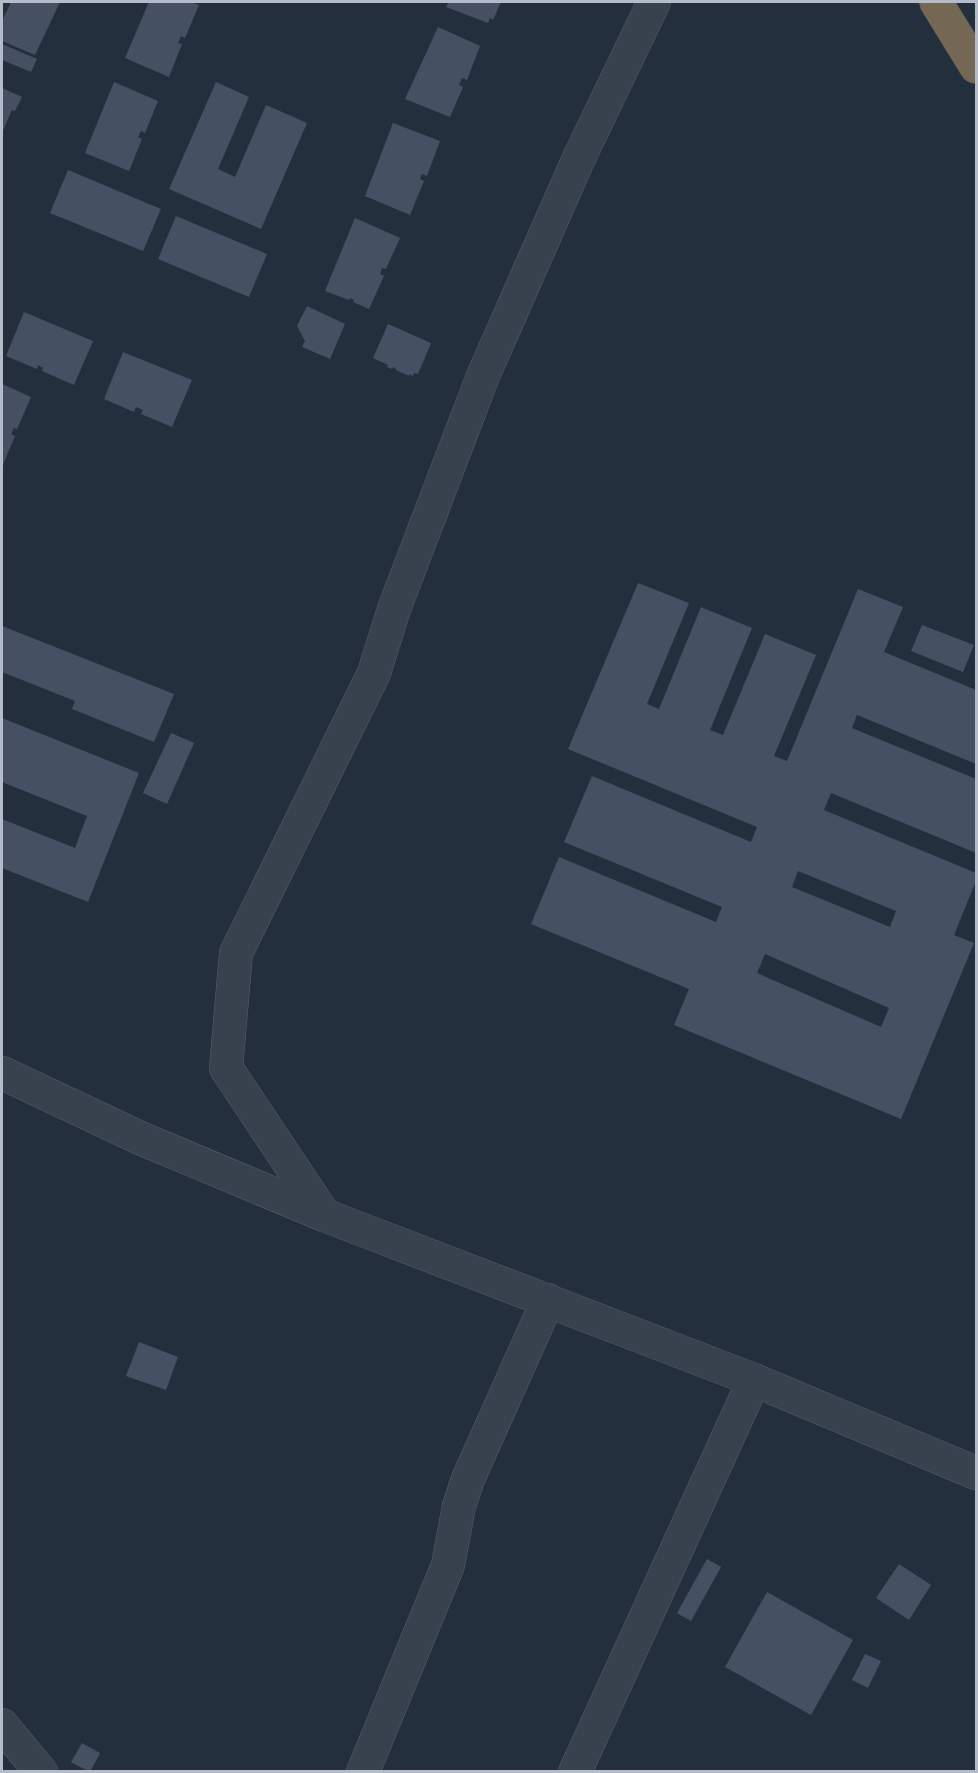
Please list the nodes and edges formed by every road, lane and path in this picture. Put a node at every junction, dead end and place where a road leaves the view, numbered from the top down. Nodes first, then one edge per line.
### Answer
1 (654, 2) edge
2 (936, 2) edge
3 (976, 67) edge
4 (2, 1073) edge
5 (324, 1215) junction
6 (548, 1300) junction
7 (754, 1380) junction
8 (976, 1473) edge
9 (2, 1725) edge
10 (40, 1772) edge
11 (363, 1772) edge
12 (575, 1772) edge

1 - 5 street
2 - 3 highway
4 - 5 street
5 - 6 street
6 - 7 street
6 - 11 street
7 - 8 street
7 - 12 street
9 - 10 street

